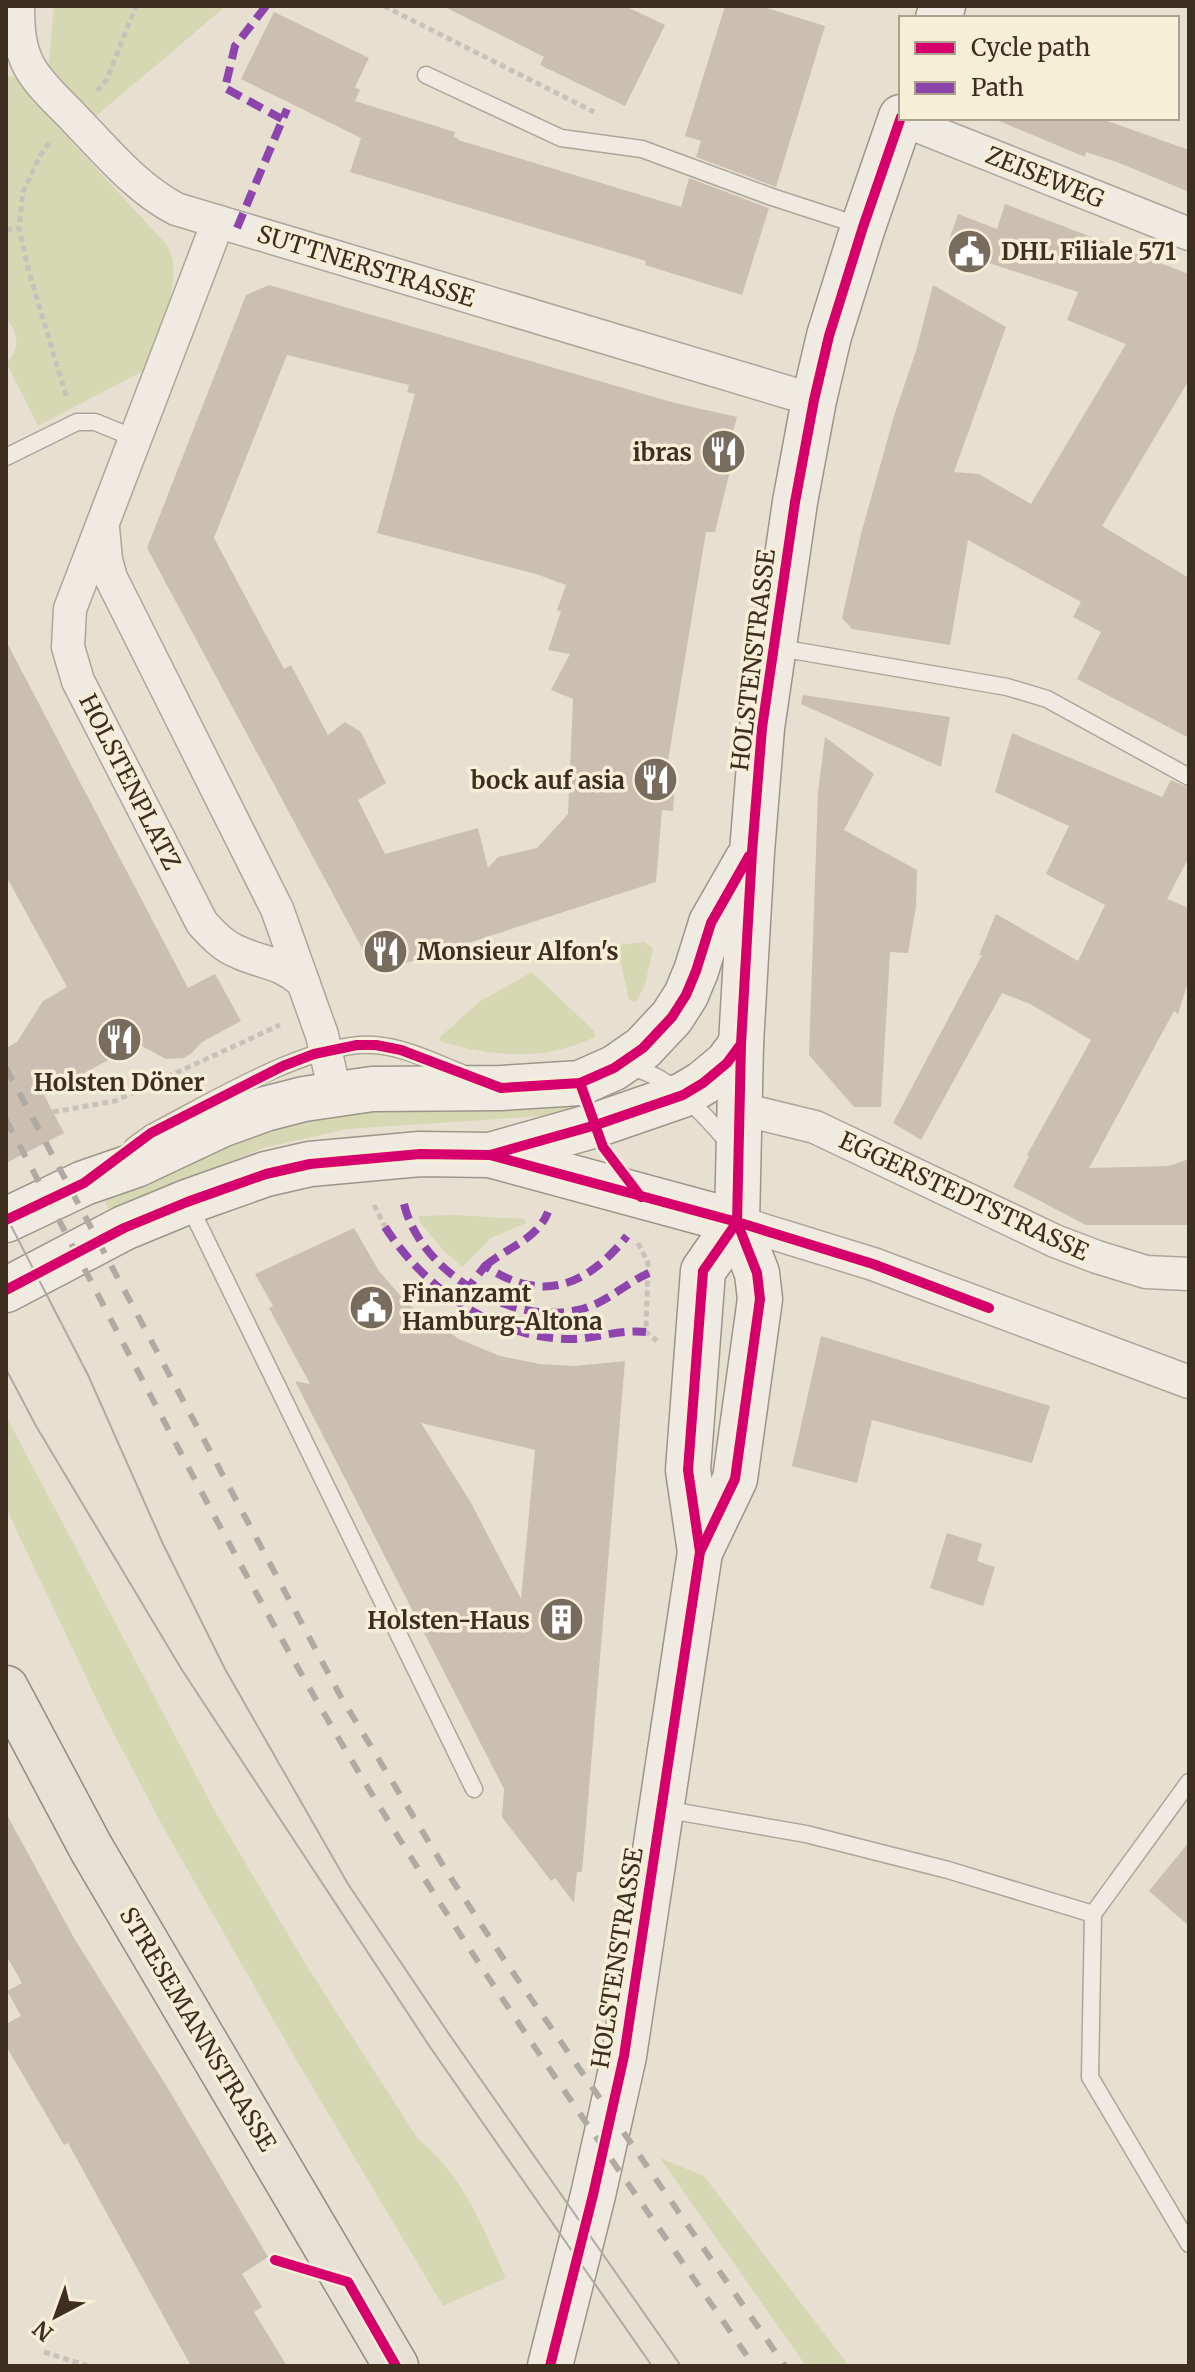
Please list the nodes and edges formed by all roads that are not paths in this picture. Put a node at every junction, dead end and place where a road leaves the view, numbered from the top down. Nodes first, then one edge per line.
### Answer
1 (18, 6) edge
2 (426, 75) dead end
3 (900, 120) edge
4 (906, 120) edge
5 (218, 222) junction
6 (863, 227) junction
7 (1189, 234) edge
8 (814, 400) junction
9 (137, 439) junction
10 (6, 457) edge
11 (103, 525) junction
12 (772, 647) junction
13 (1189, 777) edge
14 (752, 852) junction
15 (308, 996) junction
16 (741, 1044) junction
17 (327, 1051) junction
18 (614, 1068) junction
19 (501, 1088) junction
20 (335, 1093) junction
21 (683, 1095) junction
22 (741, 1109) junction
23 (490, 1155) junction
24 (739, 1157) junction
25 (84, 1183) junction
26 (187, 1202) junction
27 (6, 1220) edge
28 (737, 1222) junction
29 (1189, 1274) edge
30 (6, 1290) edge
31 (1189, 1382) edge
32 (700, 1552) junction
33 (6, 1688) edge
34 (1189, 1782) edge
35 (474, 1789) dead end
36 (662, 1809) junction
37 (1093, 1914) junction
38 (1189, 2244) edge
39 (396, 2366) edge
40 (550, 2366) edge

1 - 5 street, SUTTNERSTRASSE
2 - 6 lane
3 - 6 main road, HOLSTENSTRASSE
4 - 7 street, ZEISEWEG
5 - 8 street, SUTTNERSTRASSE
5 - 9 street, HOLSTENPLATZ
6 - 8 main road, HOLSTENSTRASSE
8 - 12 main road, HOLSTENSTRASSE
9 - 10 lane
9 - 11 street, HOLSTENPLATZ
11 - 15 street, HOLSTENPLATZ
11 - 15 street, HOLSTENPLATZ
12 - 13 lane
12 - 14 main road, HOLSTENSTRASSE
14 - 16 main road, HOLSTENSTRASSE
14 - 18 main road
15 - 17 street, HOLSTENPLATZ
16 - 21 main road
16 - 22 main road, HOLSTENSTRASSE
17 - 19 lane
17 - 20 street, HOLSTENPLATZ
17 - 25 lane
18 - 19 main road
18 - 21 lane
19 - 20 main road
20 - 25 main road
21 - 23 main road
21 - 24 lane
22 - 24 main road, HOLSTENSTRASSE
22 - 29 street, EGGERSTEDTSTRASSE
23 - 26 main road
23 - 28 main road
24 - 28 main road, HOLSTENSTRASSE
25 - 27 main road
26 - 30 main road
26 - 35 lane
28 - 31 street
28 - 32 main road, HOLSTENSTRASSE
28 - 32 main road, HOLSTENSTRASSE
32 - 36 main road, HOLSTENSTRASSE
33 - 39 main road, STRESEMANNSTRASSE
34 - 37 lane
36 - 37 lane
36 - 40 main road, HOLSTENSTRASSE
37 - 38 lane

